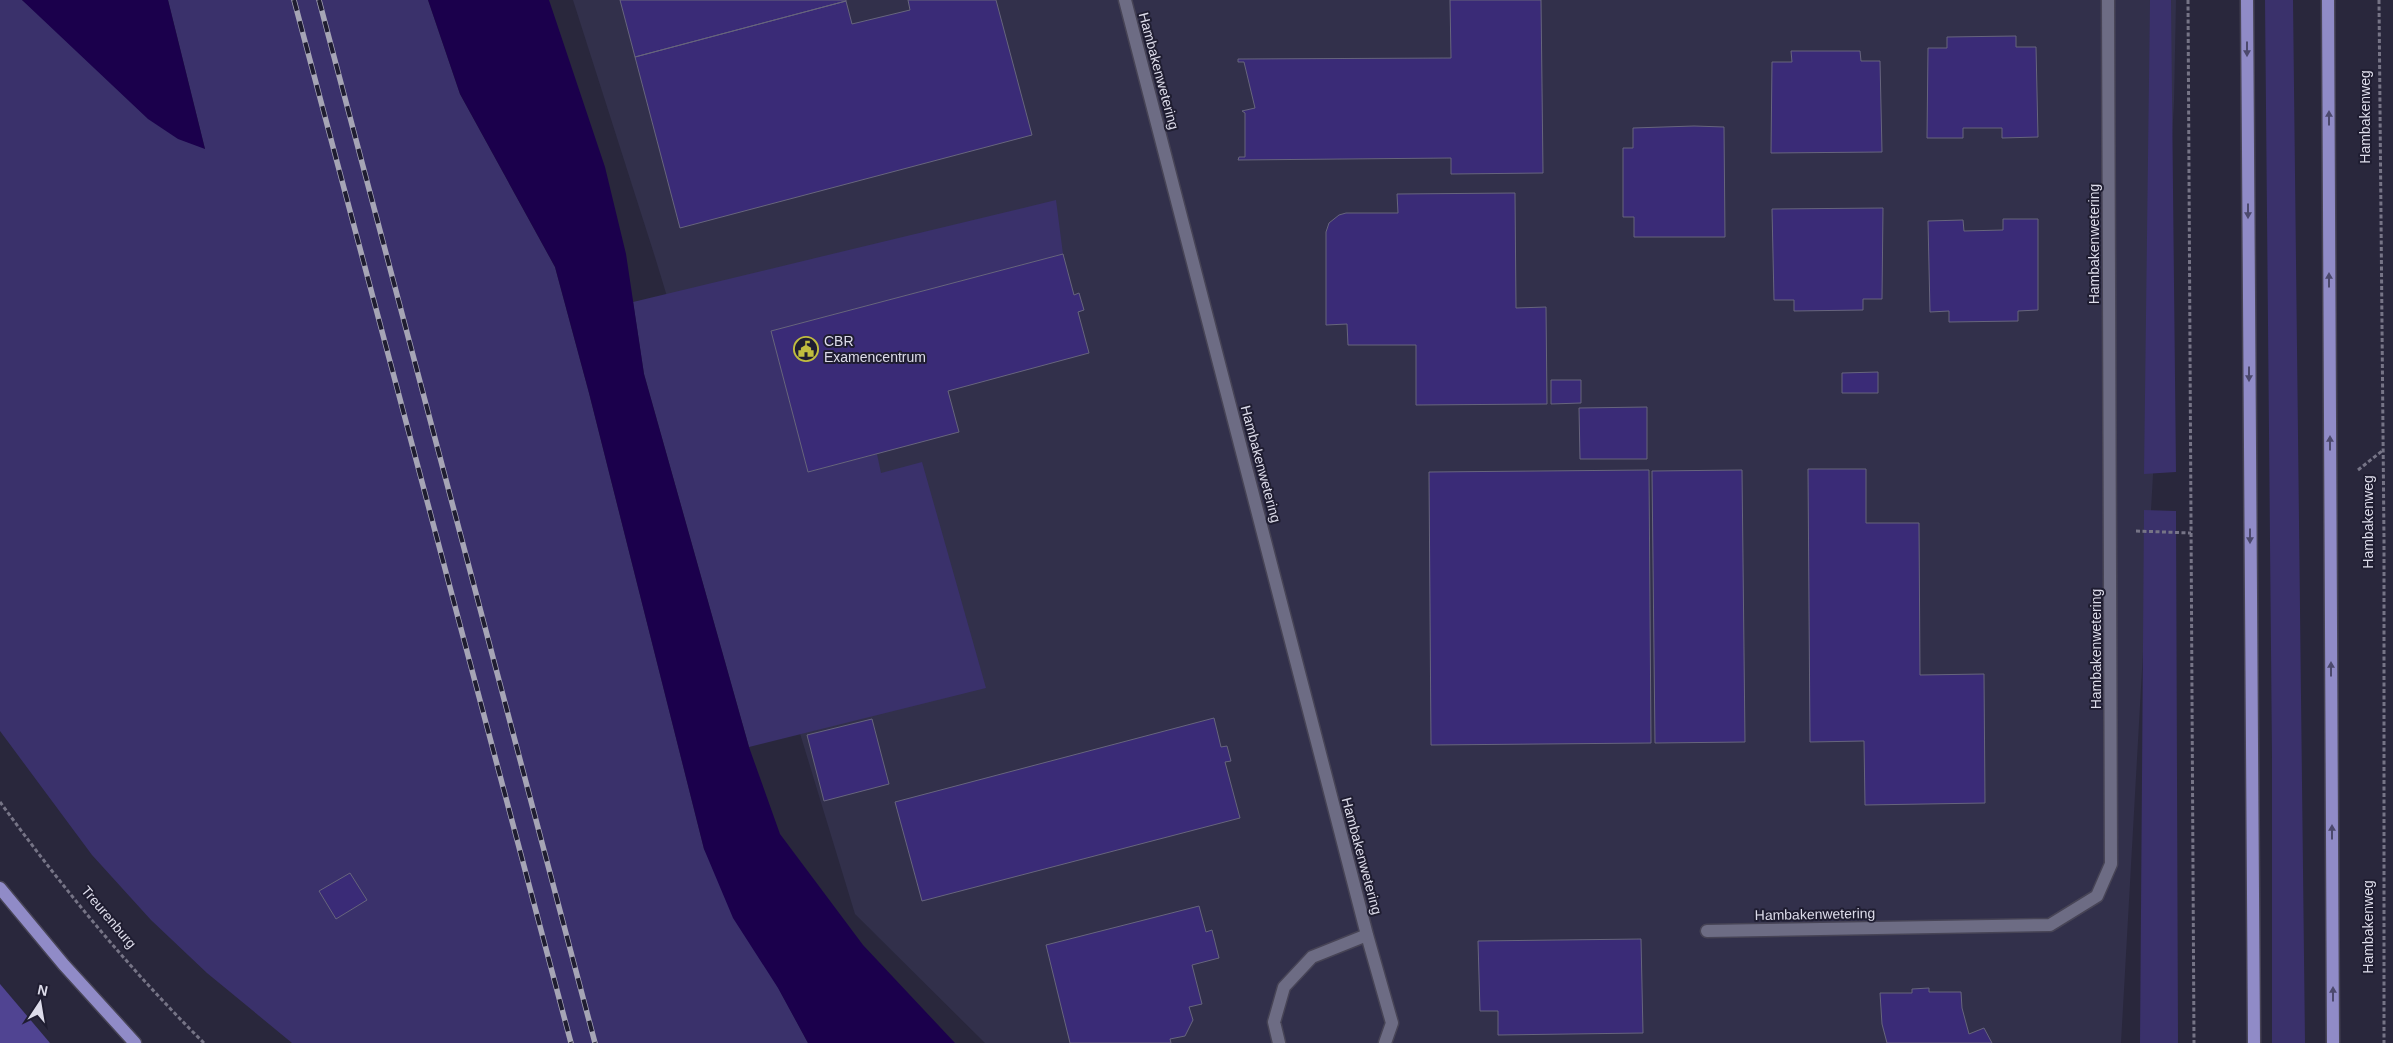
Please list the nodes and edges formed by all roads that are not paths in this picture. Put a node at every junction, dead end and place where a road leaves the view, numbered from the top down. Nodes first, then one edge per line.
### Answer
1 (1125, 0) edge
2 (2108, 0) edge
3 (2247, 0) edge
4 (2328, 0) edge
5 (0, 888) edge
6 (1707, 931) dead end
7 (1367, 934) junction
8 (135, 1043) edge
9 (1279, 1043) edge
10 (1385, 1043) edge
11 (2254, 1043) edge
12 (2333, 1043) edge

1 - 7 street, Hambakenwetering
2 - 6 street, Hambakenwetering
3 -> 11 main road
12 -> 4 main road
5 - 8 main road
7 - 9 street, Hambakenwetering
7 - 10 street, Hambakenwetering

